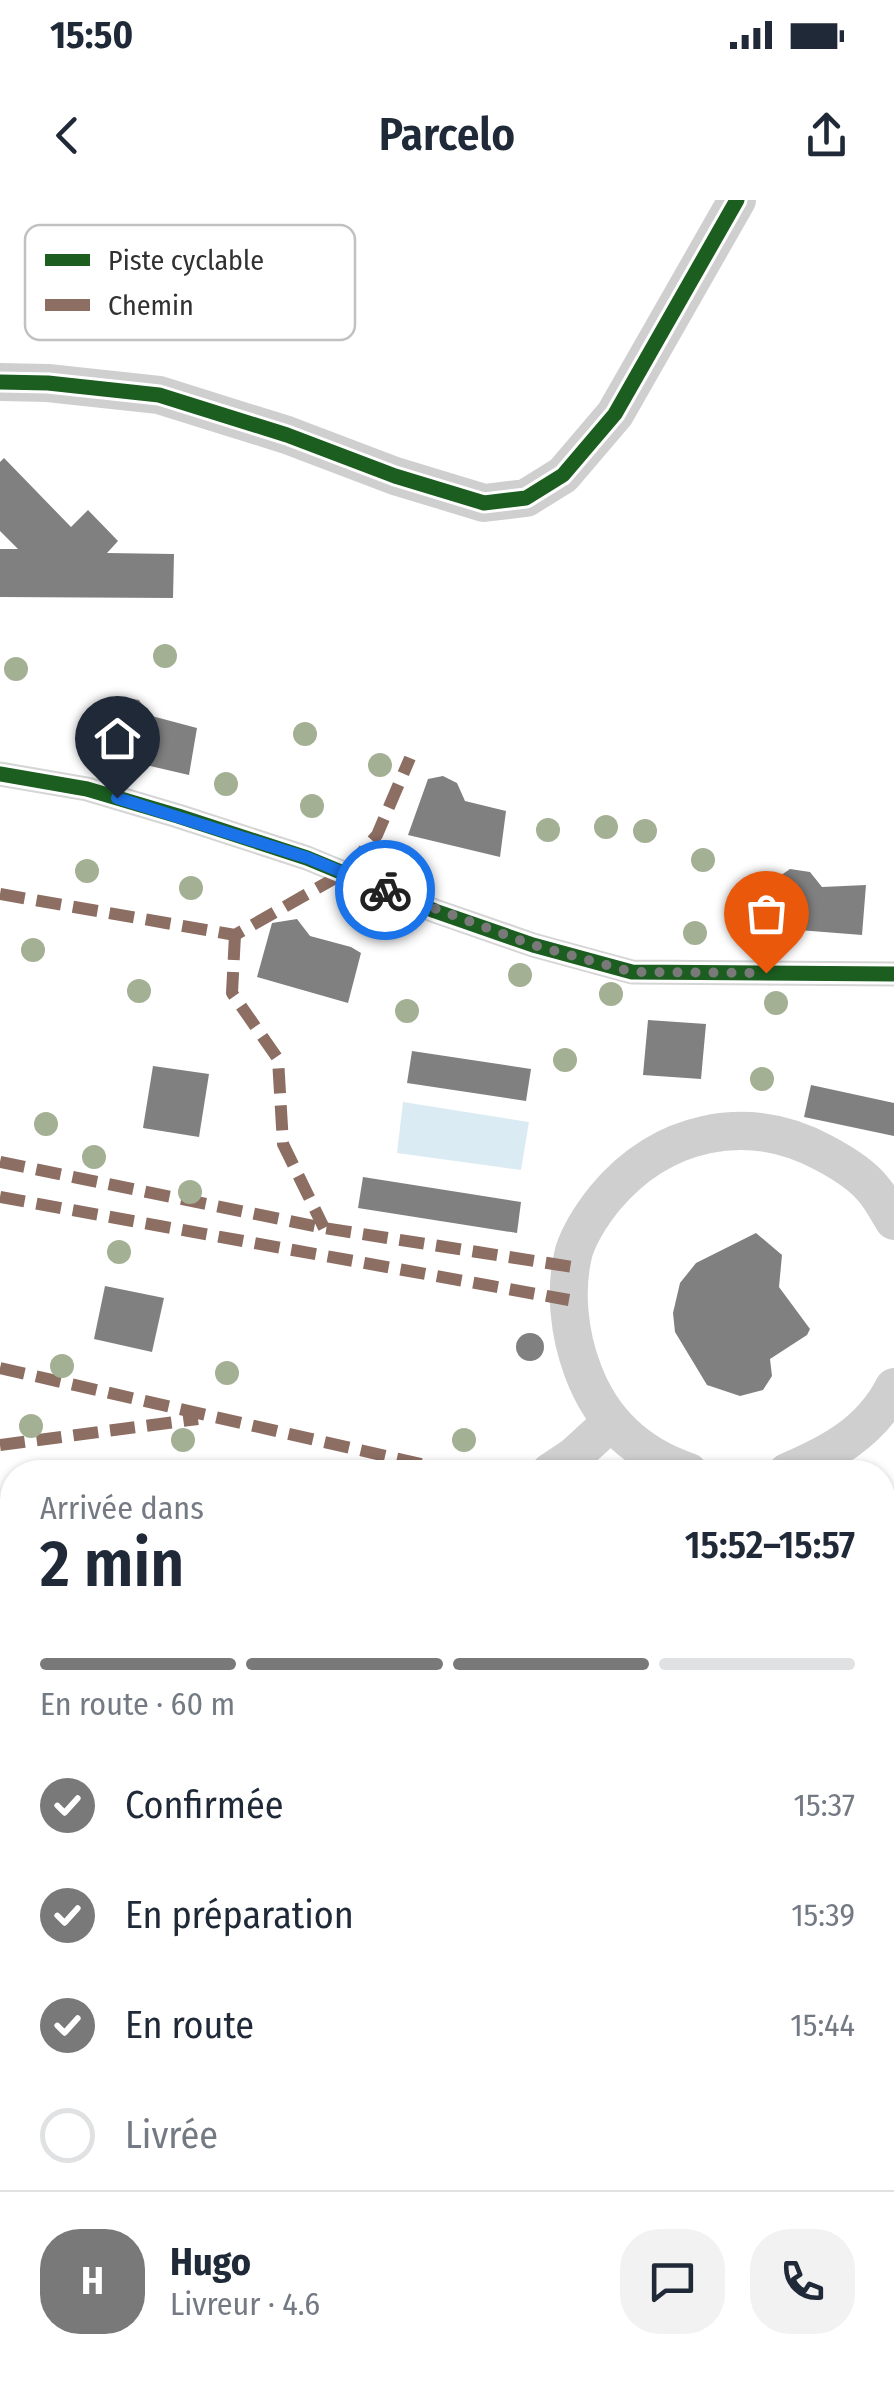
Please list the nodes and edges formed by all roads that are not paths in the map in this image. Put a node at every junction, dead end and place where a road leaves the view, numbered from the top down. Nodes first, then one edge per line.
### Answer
1 (738, 200) edge
2 (0, 382) edge
3 (0, 774) edge
4 (894, 974) edge
5 (894, 1221) edge
6 (894, 1387) edge
7 (610, 1423) junction
8 (568, 1460) edge
9 (660, 1460) edge
10 (817, 1460) edge

1 - 2 street
3 - 4 street
5 - 7 street
6 - 10 street
7 - 8 street
7 - 9 street

